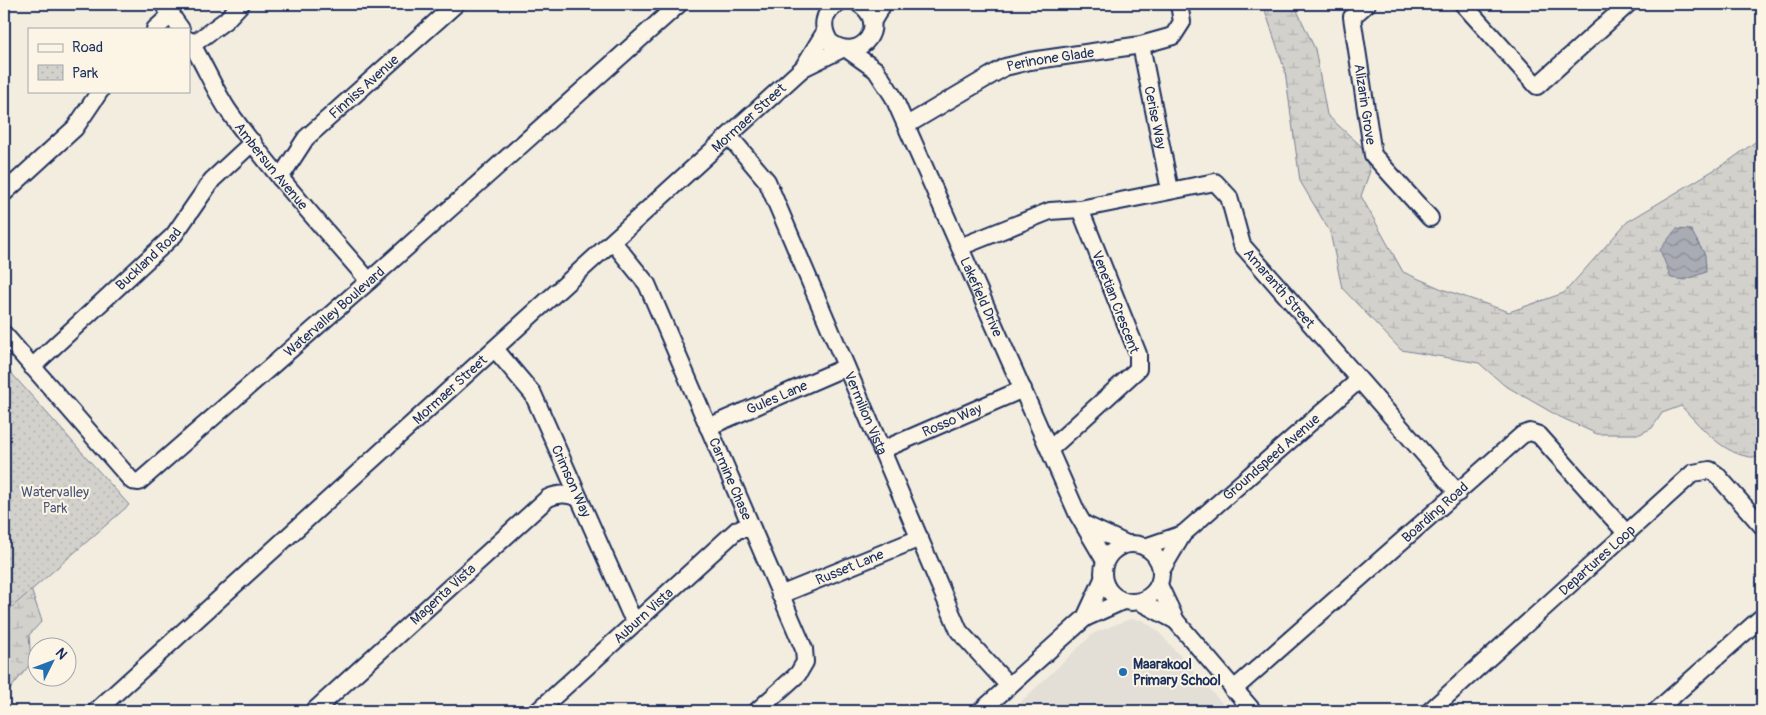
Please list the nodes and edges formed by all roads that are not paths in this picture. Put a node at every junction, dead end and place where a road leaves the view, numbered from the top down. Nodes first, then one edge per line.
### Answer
1 (241, 4) edge
2 (456, 4) edge
3 (679, 4) edge
4 (859, 4) edge
5 (883, 4) edge
6 (1179, 4) edge
7 (1367, 4) edge
8 (1463, 4) edge
9 (1628, 4) edge
10 (828, 8) edge
11 (168, 9) edge
12 (156, 28) edge
13 (181, 28) edge
14 (871, 29) junction
15 (826, 32) junction
16 (191, 42) edge
17 (1141, 45) junction
18 (845, 49) junction
19 (803, 68) junction
20 (876, 70) junction
21 (99, 92) edge
22 (907, 126) junction
23 (729, 136) junction
24 (252, 142) junction
25 (280, 178) junction
26 (1170, 190) junction
27 (4, 193) edge
28 (1080, 209) junction
29 (1430, 218) dead end
30 (613, 242) junction
31 (960, 247) junction
32 (369, 281) junction
33 (4, 334) edge
34 (495, 349) junction
35 (32, 367) junction
36 (846, 367) junction
37 (1359, 380) junction
38 (1022, 389) junction
39 (708, 427) junction
40 (1050, 449) junction
41 (882, 450) junction
42 (1458, 493) junction
43 (579, 498) junction
44 (1082, 520) junction
45 (1762, 526) edge
46 (752, 529) junction
47 (1183, 534) junction
48 (1628, 534) junction
49 (920, 538) junction
50 (1127, 544) junction
51 (1145, 547) junction
52 (1105, 561) junction
53 (1160, 578) junction
54 (1103, 579) junction
55 (780, 595) junction
56 (1123, 601) junction
57 (1140, 602) junction
58 (1085, 618) junction
59 (1762, 618) edge
60 (637, 620) junction
61 (1176, 621) junction
62 (1009, 686) junction
63 (1233, 690) junction
64 (96, 711) edge
65 (314, 711) edge
66 (538, 711) edge
67 (757, 711) edge
68 (982, 711) edge
69 (1253, 711) edge
70 (1430, 711) edge
71 (1656, 711) edge

1 - 16 street
2 - 25 street, Finniss Avenue
3 - 32 street, Watervalley Boulevard
4 - 14 street
5 - 14 street
6 - 17 street, Perinone Glade
7 - 29 street, Alizarin Grove
8 - 9 street
10 - 15 street
11 - 12 street
11 - 13 street
14 - 18 street, Mormaer Street
14 - 20 street, Lakefield Drive
15 - 18 street, Lakefield Drive
15 - 19 street, Mormaer Street
16 - 24 street, Ambersun Avenue
17 - 22 street, Perinone Glade
17 - 26 street, Cerise Way
18 - 19 street, Mormaer Street
18 - 20 street, Lakefield Drive
19 - 23 street, Mormaer Street
20 - 22 street, Lakefield Drive
21 - 27 street
22 - 31 street, Lakefield Drive
23 - 30 street, Mormaer Street
23 - 36 street, Vermilion Vista
24 - 25 street, Ambersun Avenue
24 - 35 street, Buckland Road
25 - 32 street, Ambersun Avenue
26 - 28 street, Amaranth Street
26 - 37 street, Amaranth Street
28 - 31 street, Amaranth Street
28 - 40 street, Venetian Crescent
30 - 34 street, Mormaer Street
30 - 39 street, Carmine Chase
31 - 38 street, Lakefield Drive
32 - 35 street, Watervalley Boulevard
33 - 35 street, Watervalley Boulevard
34 - 43 street, Crimson Way
34 - 64 street, Mormaer Street
36 - 39 street, Gules Lane
36 - 41 street, Vermilion Vista
37 - 42 street, Amaranth Street
37 - 47 street, Groundspeed Avenue
38 - 40 street, Lakefield Drive
38 - 41 street, Rosso Way
39 - 46 street, Carmine Chase
40 - 44 street, Lakefield Drive
41 - 49 street, Vermilion Vista
42 - 48 street, Boarding Road
42 - 63 street, Boarding Road
43 - 60 street, Crimson Way
43 - 65 street, Magenta Vista
44 - 50 street
44 - 52 street, Lakefield Drive
45 - 48 street, Departures Loop
46 - 55 street, Carmine Chase
46 - 60 street, Auburn Vista
47 - 51 street, Groundspeed Avenue
47 - 53 street, Groundspeed Avenue
48 - 70 street, Departures Loop
49 - 55 street, Russet Lane
49 - 62 street, Vermilion Vista
50 - 51 street
50 - 52 street
51 - 53 street
52 - 54 street
53 - 57 street
53 - 61 street
54 - 56 street
54 - 58 street
55 - 67 street, Carmine Chase
56 - 57 street
56 - 58 street
57 - 61 street
58 - 62 street
59 - 71 street
60 - 66 street, Auburn Vista
61 - 63 street
62 - 68 street
63 - 69 street

